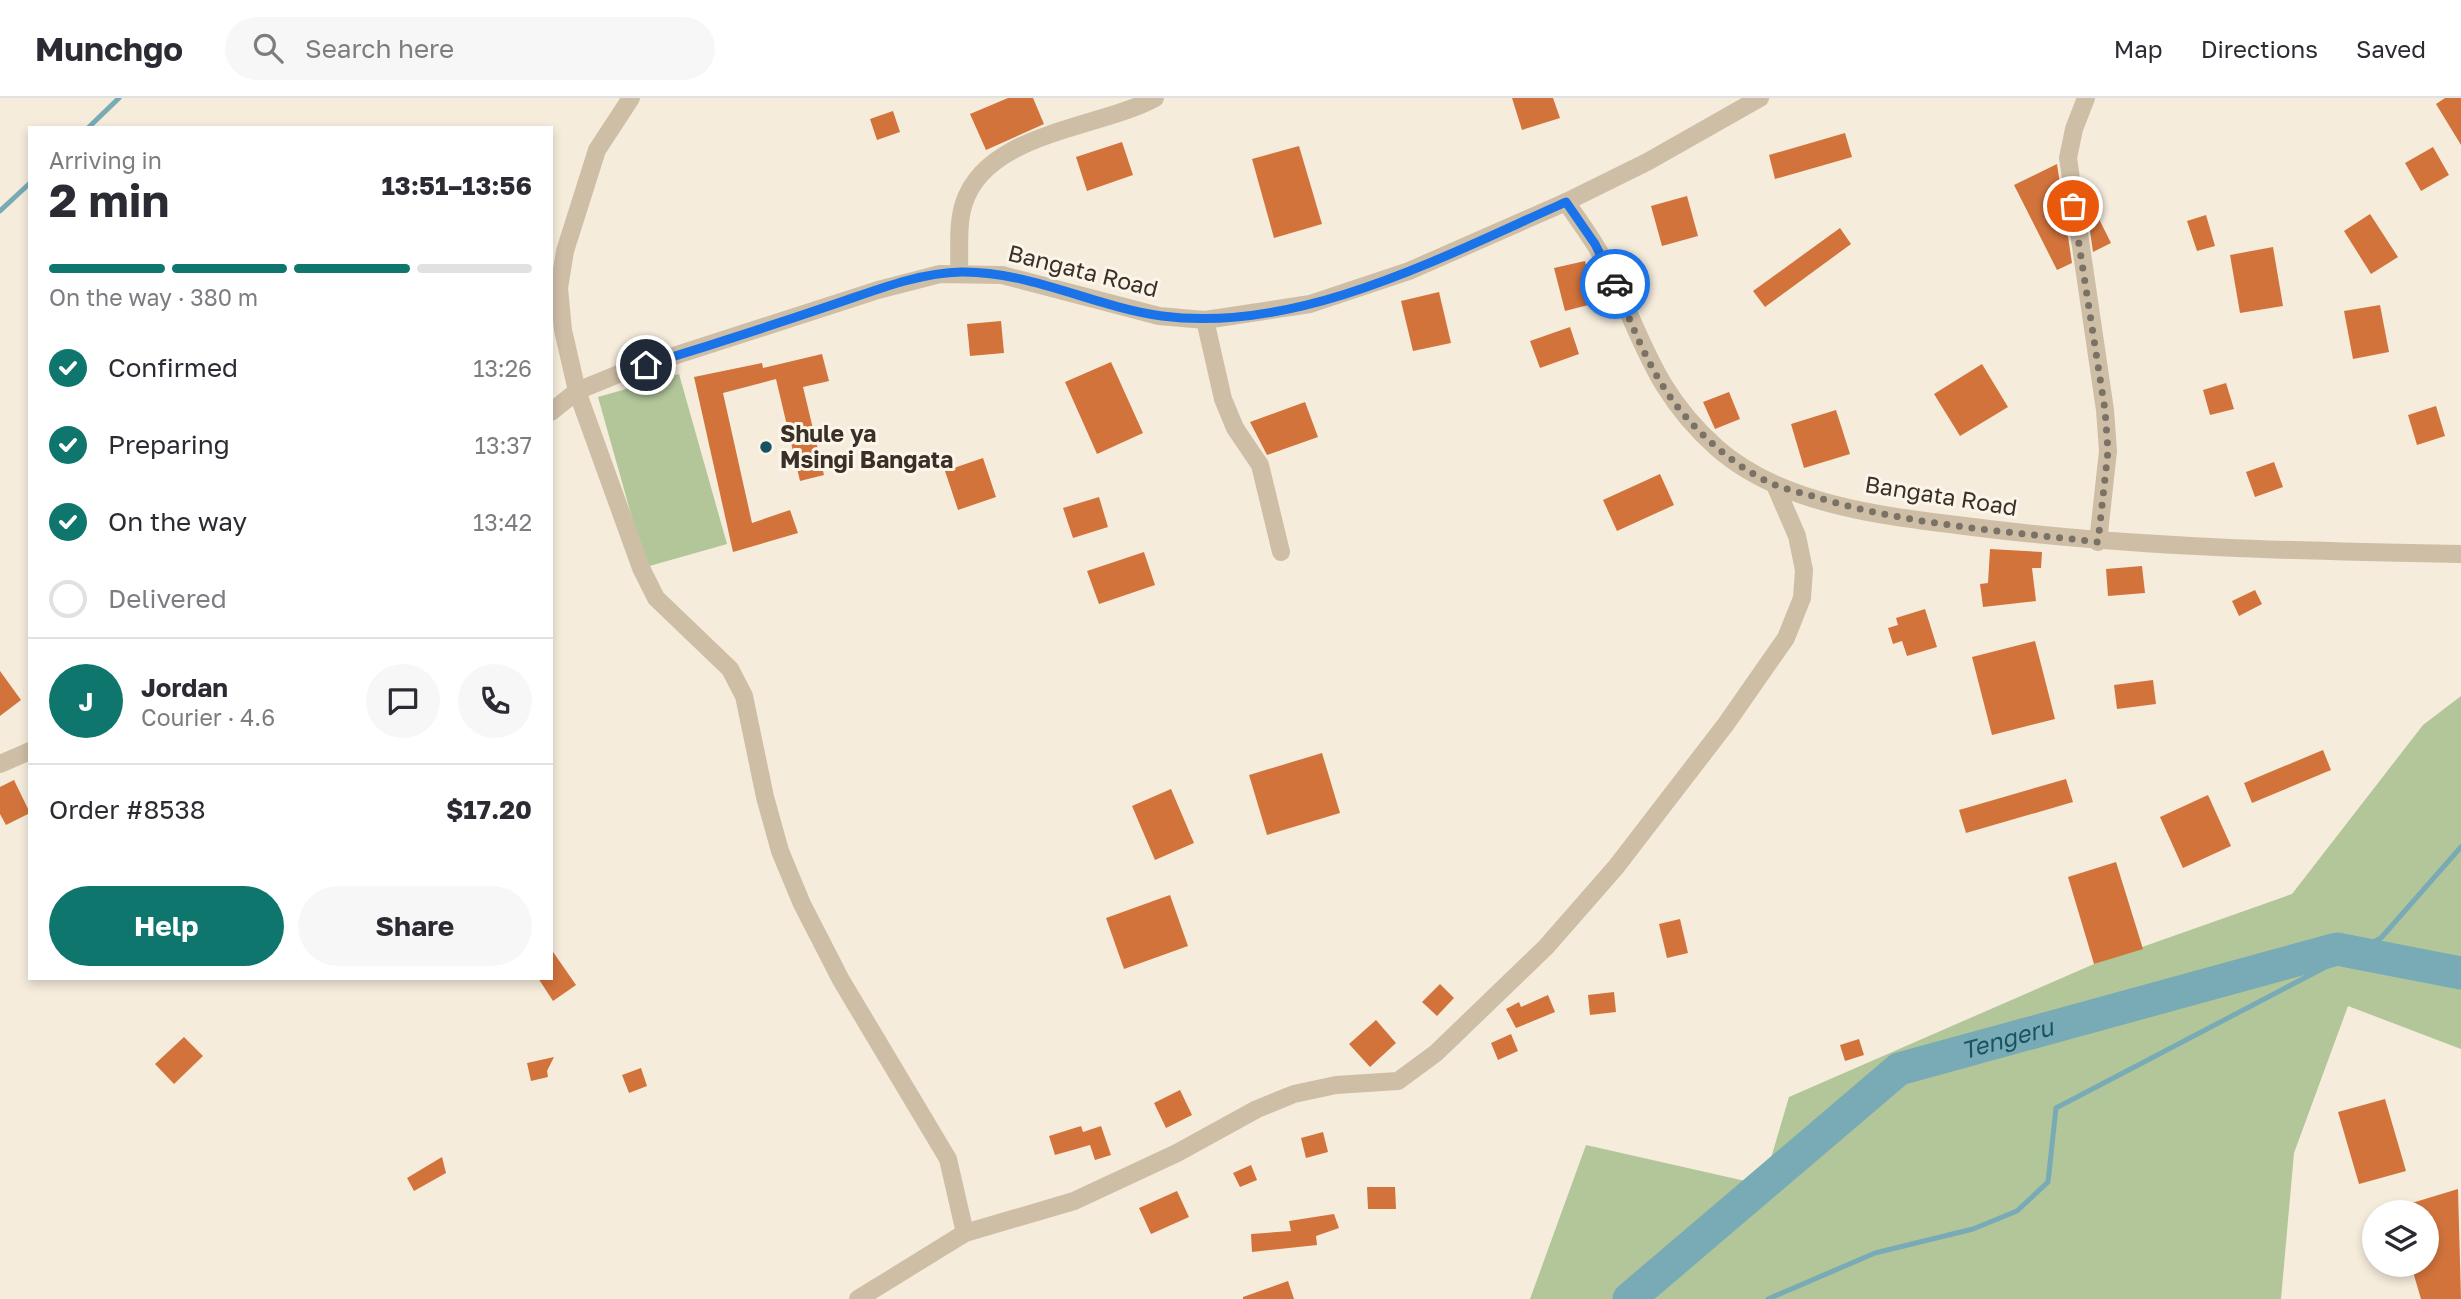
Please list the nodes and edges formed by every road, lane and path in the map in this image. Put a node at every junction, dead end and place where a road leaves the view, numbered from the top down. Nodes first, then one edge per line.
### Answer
1 (631, 98) edge
2 (1155, 98) edge
3 (1759, 98) edge
4 (2086, 98) edge
5 (1566, 202) junction
6 (959, 272) junction
7 (1205, 320) junction
8 (577, 391) junction
9 (553, 410) edge
10 (1775, 485) junction
11 (2098, 542) junction
12 (1281, 552) dead end
13 (2461, 554) edge
14 (28, 752) edge
15 (0, 764) edge
16 (965, 1233) junction
17 (858, 1299) edge

1 - 8 street
2 - 6 street
3 - 5 street, Bangata Road
4 - 11 street
5 - 7 street, Bangata Road
5 - 10 street, Bangata Road
6 - 7 street, Bangata Road
6 - 8 street, Bangata Road
7 - 12 street
8 - 9 street, Bangata Road
8 - 16 street
10 - 11 street, Bangata Road
10 - 16 street
11 - 13 street, Bangata Road
14 - 15 street
16 - 17 street

